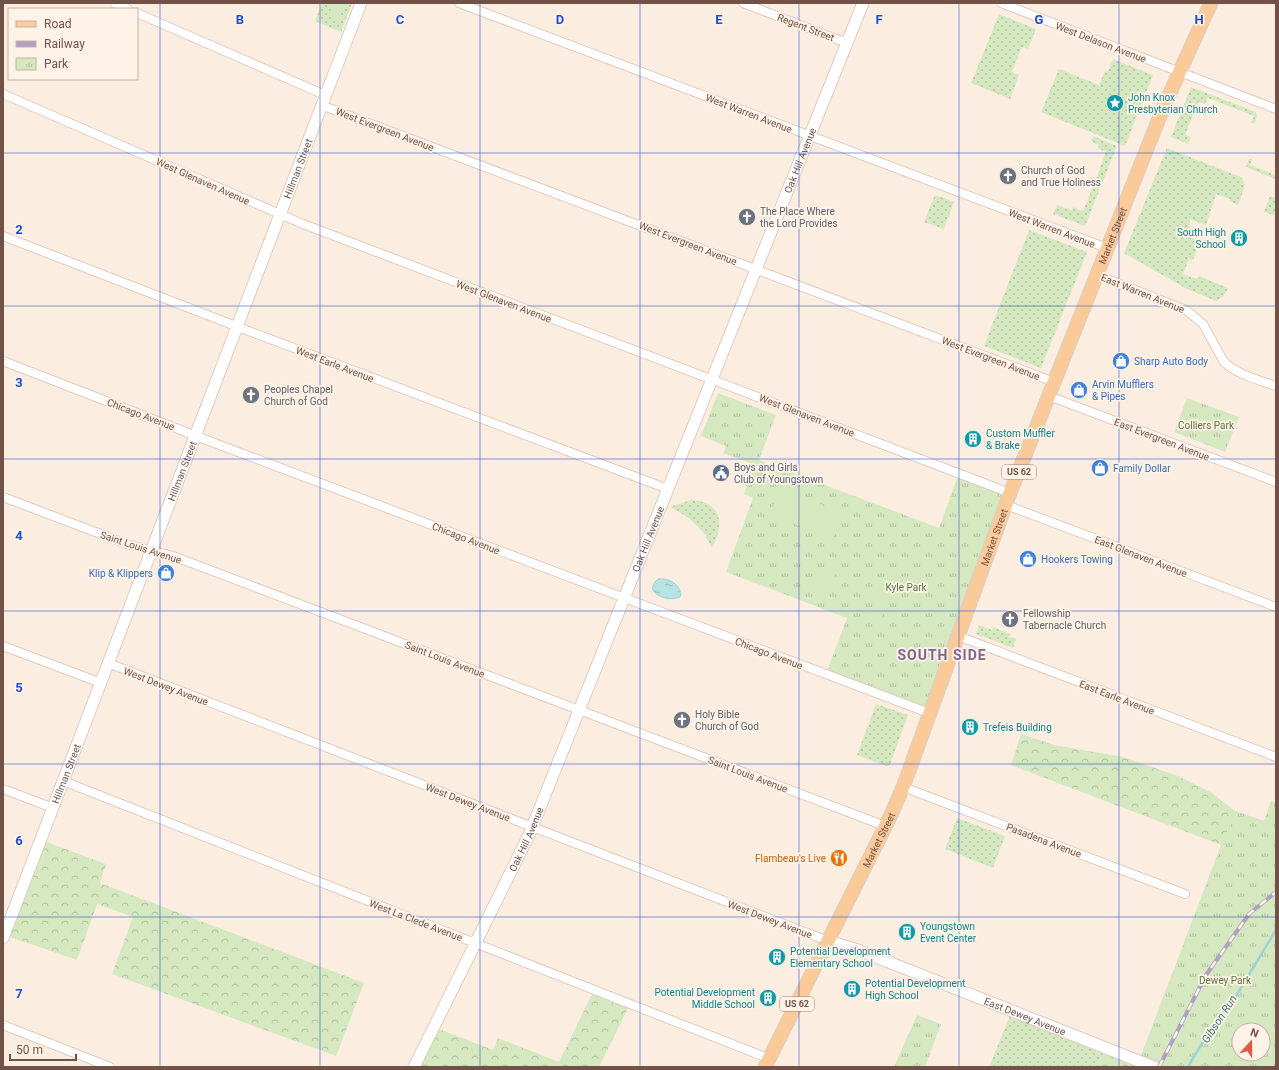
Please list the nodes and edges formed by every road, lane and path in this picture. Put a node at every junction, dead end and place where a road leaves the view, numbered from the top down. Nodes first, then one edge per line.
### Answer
1 (114, 3) edge
2 (361, 3) edge
3 (459, 3) edge
4 (743, 3) edge
5 (863, 3) edge
6 (1001, 3) edge
7 (1211, 3) edge
8 (126, 8) edge
9 (138, 13) edge
10 (847, 43) junction
11 (1180, 72) junction
12 (3, 94) edge
13 (324, 100) junction
14 (1276, 109) edge
15 (810, 136) junction
16 (280, 215) junction
17 (3, 236) edge
18 (1107, 248) junction
19 (756, 269) junction
20 (1097, 275) junction
21 (237, 327) junction
22 (3, 361) edge
23 (712, 380) junction
24 (1054, 382) junction
25 (1276, 386) edge
26 (1049, 396) junction
27 (195, 436) junction
28 (1276, 482) edge
29 (668, 489) junction
30 (3, 498) edge
31 (1008, 499) junction
32 (151, 550) junction
33 (625, 598) junction
34 (1276, 607) edge
35 (958, 636) junction
36 (3, 646) edge
37 (108, 663) junction
38 (101, 683) junction
39 (580, 710) junction
40 (929, 713) junction
41 (1276, 757) edge
42 (63, 781) junction
43 (903, 787) junction
44 (3, 789) edge
45 (53, 808) junction
46 (885, 826) junction
47 (533, 827) junction
48 (1185, 894) dead end
49 (4, 932) edge
50 (828, 941) junction
51 (476, 943) junction
52 (3, 1025) edge
53 (768, 1063) edge
54 (110, 1067) edge
55 (414, 1067) edge
56 (1154, 1067) edge

1 - 8 street
2 - 13 street, Hillman Street
3 - 15 street, West Warren Avenue
4 - 10 street, Regent Street
5 - 10 street, Oak Hill Avenue
6 - 11 street, West Delason Avenue
7 - 11 main road, Market Street / US 62
9 - 13 street, West Evergreen Avenue
10 - 15 street, Oak Hill Avenue
11 - 14 street, West Delason Avenue
11 - 18 main road, Market Street / US 62
12 - 16 street, West Glenaven Avenue
13 - 16 street, Hillman Street
13 - 19 street, West Evergreen Avenue
15 - 18 street, West Warren Avenue
15 - 19 street, Oak Hill Avenue
16 - 21 street, Hillman Street
16 - 23 street, West Glenaven Avenue
17 - 21 street, West Earle Avenue
18 - 20 main road, Market Street / US 62
19 - 23 street, Oak Hill Avenue
19 - 24 street, West Evergreen Avenue
20 - 24 main road, Market Street / US 62
20 - 25 street, East Warren Avenue
21 - 27 street, Hillman Street
21 - 29 street, West Earle Avenue
22 - 27 street, Chicago Avenue
23 - 29 street, Oak Hill Avenue
23 - 31 street, West Glenaven Avenue
24 - 26 main road, Market Street / US 62
26 - 28 street, East Evergreen Avenue
26 - 31 main road, Market Street / US 62
27 - 32 street, Hillman Street
27 - 33 street, Chicago Avenue
29 - 33 street, Oak Hill Avenue
30 - 32 street, Saint Louis Avenue
31 - 34 street, East Glenaven Avenue
31 - 35 main road, Market Street / US 62
32 - 37 street, Hillman Street
32 - 39 street, Saint Louis Avenue
33 - 39 street, Oak Hill Avenue
33 - 40 street, Chicago Avenue
35 - 40 main road, Market Street / US 62
35 - 41 street, East Earle Avenue
36 - 38 street
37 - 38 street, Hillman Street
37 - 47 street, West Dewey Avenue
38 - 42 street, Hillman Street
39 - 46 street, Saint Louis Avenue
39 - 47 street, Oak Hill Avenue
40 - 43 main road, Market Street / US 62
42 - 45 street, Hillman Street
42 - 51 street, West La Clede Avenue
43 - 46 main road, Market Street / US 62
43 - 48 street, Pasadena Avenue
44 - 45 street
45 - 49 street, Hillman Street
46 - 50 main road, Market Street / US 62
47 - 50 street, West Dewey Avenue
47 - 51 street, Oak Hill Avenue
50 - 53 main road, Market Street / US 62
50 - 56 street, East Dewey Avenue
51 - 53 street, West La Clede Avenue
51 - 55 street, Oak Hill Avenue
52 - 54 street

